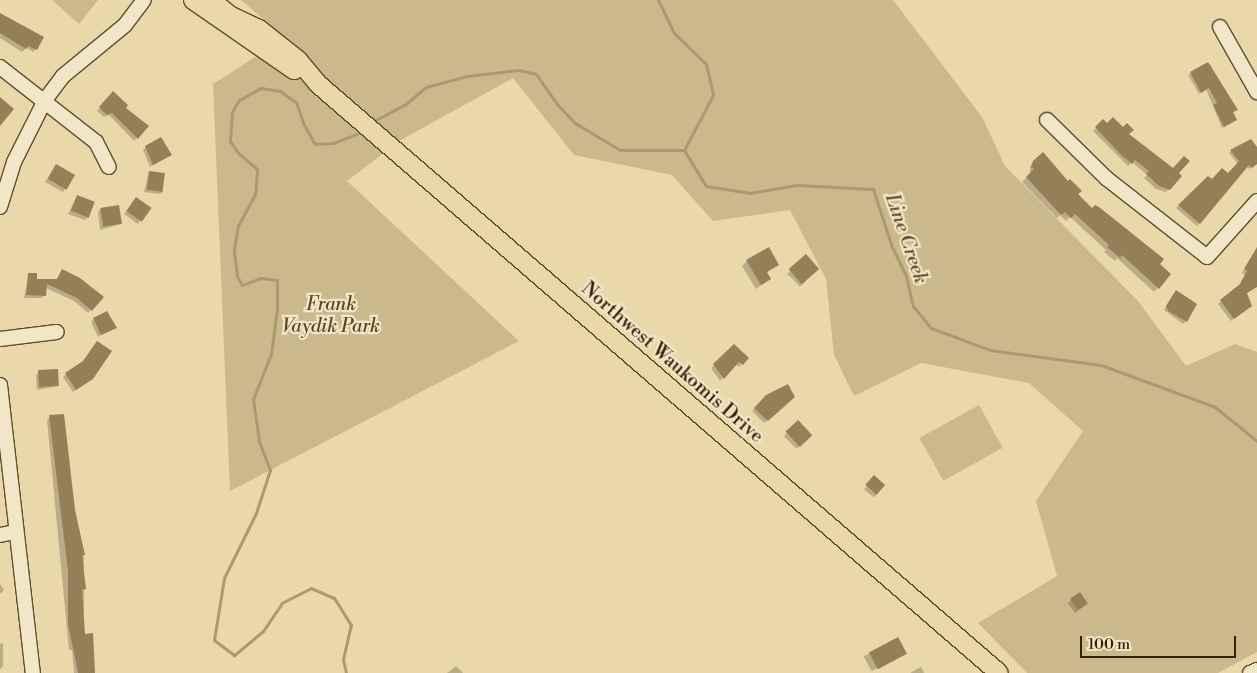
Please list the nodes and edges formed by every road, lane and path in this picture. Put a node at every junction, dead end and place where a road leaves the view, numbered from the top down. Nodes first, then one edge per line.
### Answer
1 (134, 0) edge
2 (144, 0) edge
3 (193, 0) edge
4 (211, 0) edge
5 (130, 17) junction
6 (1220, 27) dead end
7 (0, 67) edge
8 (318, 84) junction
9 (1257, 92) edge
10 (45, 100) junction
11 (1047, 120) dead end
12 (110, 167) dead end
13 (1257, 201) edge
14 (0, 206) edge
15 (57, 332) dead end
16 (0, 339) edge
17 (0, 385) edge
18 (16, 532) junction
19 (0, 535) edge
20 (1257, 670) edge
21 (33, 673) edge
22 (999, 673) edge
23 (1250, 673) edge

1 - 5 street
2 - 5 street
3 - 8 main road, Northwest Waukomis Drive
4 - 8 main road, Northwest Waukomis Drive
5 - 10 street
6 - 9 street
7 - 10 street
8 - 22 main road, Northwest Waukomis Drive
10 - 12 street
10 - 14 street
11 - 13 street
15 - 16 street
17 - 18 street
18 - 19 street
18 - 21 street
20 - 23 street

